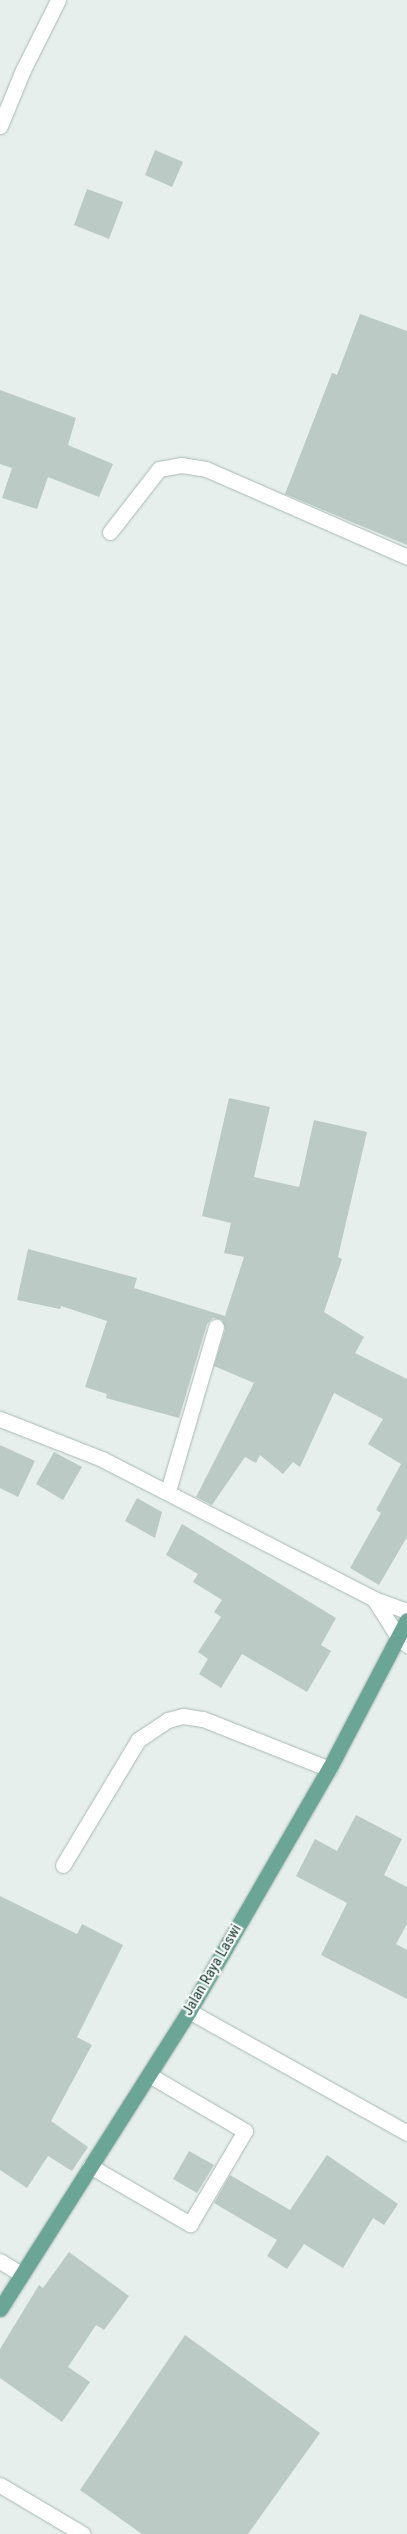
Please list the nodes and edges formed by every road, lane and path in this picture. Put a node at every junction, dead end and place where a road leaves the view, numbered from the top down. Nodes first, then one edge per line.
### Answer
1 (58, 0) edge
2 (0, 126) edge
3 (110, 532) dead end
4 (407, 557) edge
5 (216, 1327) dead end
6 (0, 1419) edge
7 (168, 1491) junction
8 (374, 1599) junction
9 (407, 1611) edge
10 (407, 1620) edge
11 (402, 1641) edge
12 (329, 1769) junction
13 (63, 1865) dead end
14 (189, 2011) junction
15 (149, 2075) junction
16 (407, 2133) edge
17 (90, 2166) junction
18 (0, 2261) edge
19 (21, 2274) junction
20 (0, 2309) edge
21 (0, 2484) edge
22 (83, 2534) edge

1 - 2 street
3 - 4 street
5 - 7 street
6 - 7 street
7 - 8 street
8 - 9 street
8 - 11 street
10 - 11 main road, Jalan Raya Laswi
11 - 12 main road, Jalan Raya Laswi
12 - 13 street
12 - 14 main road, Jalan Raya Laswi
14 - 15 main road, Jalan Raya Laswi
14 - 16 street
15 - 17 main road, Jalan Raya Laswi
15 - 17 street
17 - 19 main road, Jalan Raya Laswi
18 - 19 street
19 - 20 main road, Jalan Raya Laswi
21 - 22 street

